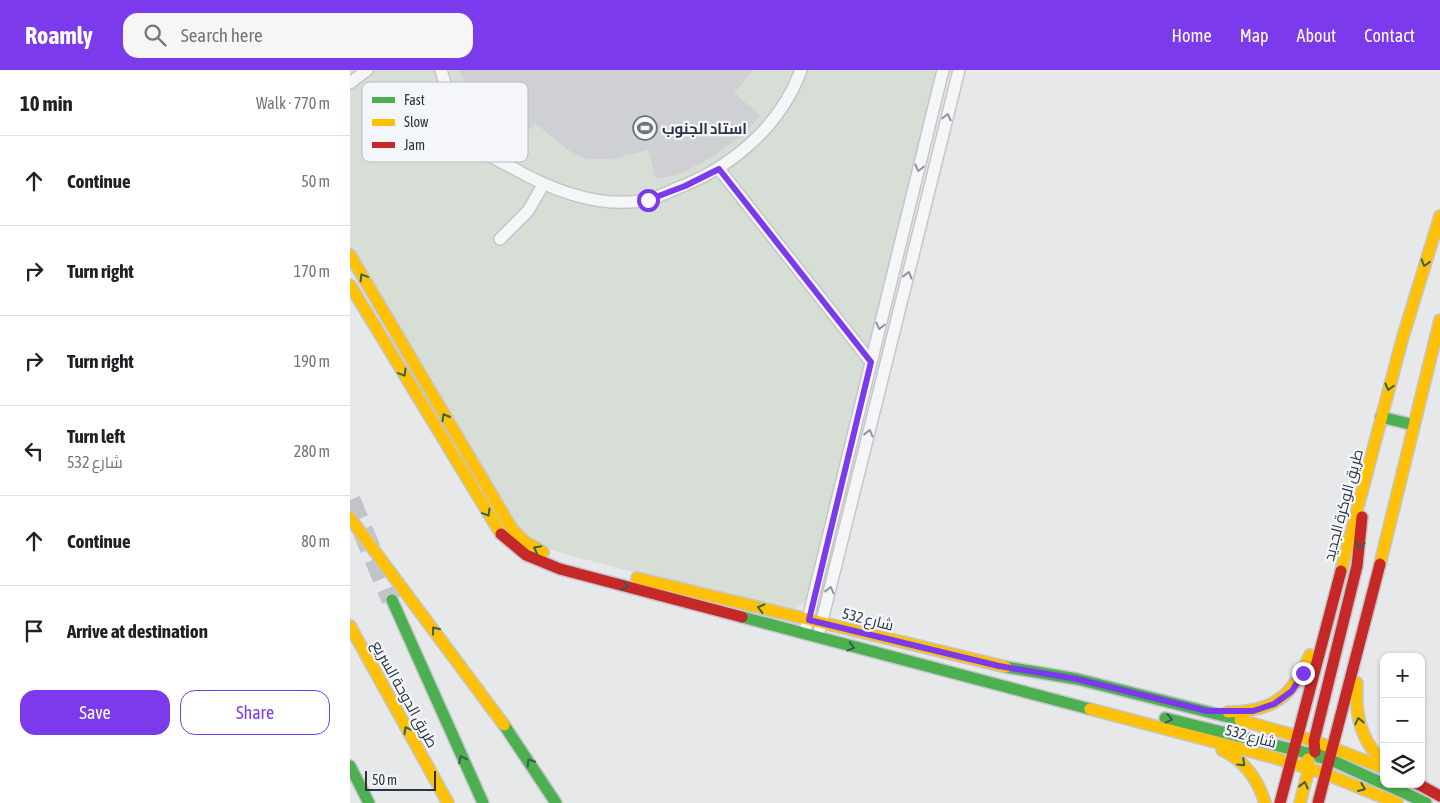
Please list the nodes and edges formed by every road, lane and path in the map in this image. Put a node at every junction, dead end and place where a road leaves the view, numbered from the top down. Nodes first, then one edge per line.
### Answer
1 (367, 70) edge
2 (801, 70) edge
3 (942, 70) edge
4 (959, 70) edge
5 (350, 83) edge
6 (503, 162) edge
7 (719, 169) junction
8 (543, 185) junction
9 (1440, 216) edge
10 (500, 239) dead end
11 (350, 255) edge
12 (350, 285) edge
13 (1440, 320) edge
14 (871, 362) junction
15 (1381, 417) junction
16 (1414, 425) junction
17 (1411, 440) junction
18 (1365, 478) junction
19 (1360, 497) junction
20 (350, 518) edge
21 (392, 600) tunnel mouth
22 (809, 620) junction
23 (822, 623) junction
24 (350, 626) edge
25 (804, 634) junction
26 (818, 638) junction
27 (998, 686) junction
28 (1035, 696) junction
29 (1207, 711) junction
30 (1298, 737) junction
31 (1294, 749) junction
32 (1331, 753) junction
33 (1311, 754) junction
34 (1380, 758) edge
35 (1290, 763) junction
36 (350, 766) edge
37 (1380, 767) edge
38 (1326, 774) junction
39 (1380, 782) edge
40 (1393, 788) edge
41 (1425, 788) edge
42 (1440, 796) edge
43 (369, 803) edge
44 (448, 803) edge
45 (483, 803) edge
46 (556, 803) edge
47 (1265, 803) edge
48 (1280, 803) edge
49 (1300, 803) edge
50 (1318, 803) edge
51 (1397, 803) edge
52 (1426, 803) edge

1 - 5 street
2 - 7 street
3 -> 14 street
23 -> 4 street
6 - 8 street
7 - 8 street
7 - 14 street
8 - 10 street
9 -> 15 main road, طريق الوكرة الجديد
22 -> 11 main road, شارع 532
12 -> 25 main road, شارع 532
13 - 16 main road
14 - 22 street
15 - 16 main road
15 - 18 main road, طريق الوكرة الجديد
16 - 17 main road
17 - 32 main road
34 -> 17 main road
18 - 19 main road, طريق الوكرة الجديد
18 -> 33 main road
19 - 29 main road
19 - 30 main road, طريق الوكرة الجديد
46 -> 20 main road
45 -> 21 main road
22 - 23 main road, شارع 532
22 - 25 street
23 - 26 street
23 - 29 main road, شارع 532
44 -> 24 main road, طريق الدوحة السريع
25 - 26 main road, شارع 532
26 -> 27 main road, شارع 532
27 - 28 main road, شارع 532
27 -> 47 main road
28 -> 31 main road
28 - 35 main road, شارع 532
29 - 30 main road, شارع 532
30 - 31 main road, طريق الوكرة الجديد
30 - 33 main road, شارع 532
31 - 33 main road
31 - 35 main road, طريق الوكرة الجديد
32 - 33 main road, شارع 532
32 - 37 main road, شارع 532
32 - 38 main road
32 - 39 main road
33 - 35 main road, شارع 532
33 - 38 main road
49 -> 33 main road
35 - 48 main road, طريق الوكرة الجديد
36 - 43 main road
38 - 50 main road
38 -> 51 main road
40 - 52 main road
41 - 42 main road

